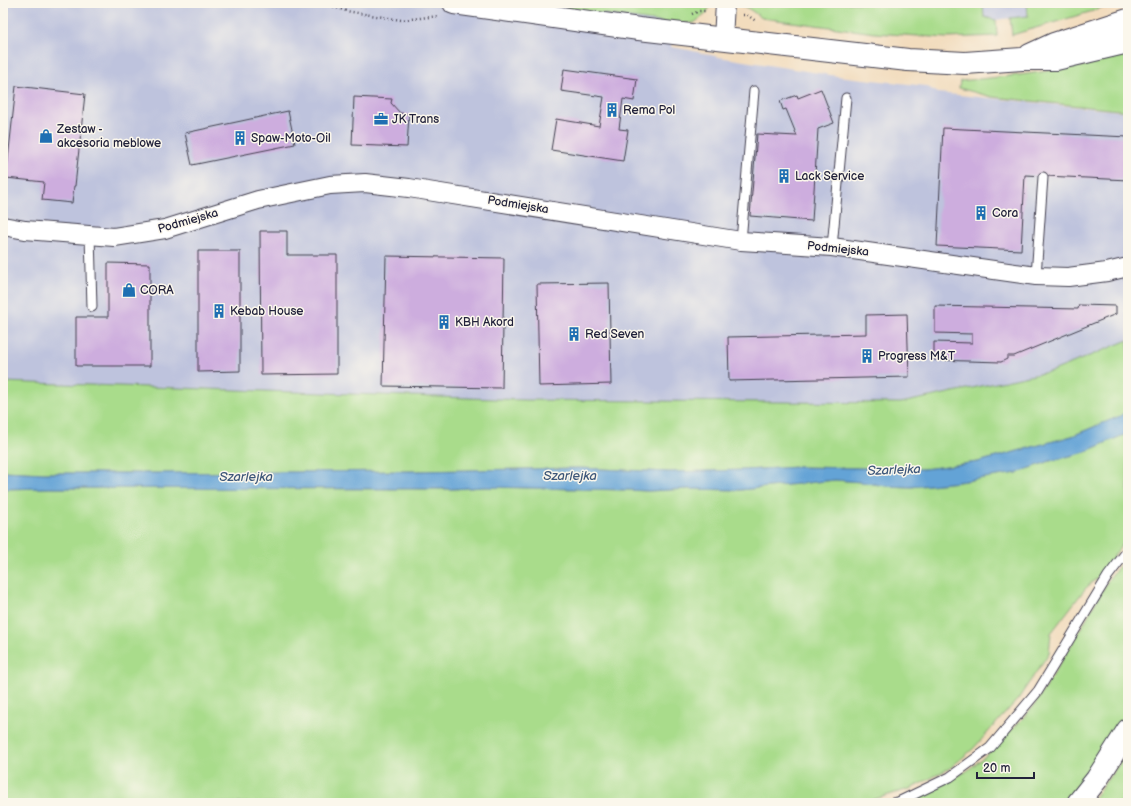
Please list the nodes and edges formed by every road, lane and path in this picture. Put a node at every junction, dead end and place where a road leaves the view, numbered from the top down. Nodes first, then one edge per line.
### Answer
1 (322, 3) edge
2 (725, 3) edge
3 (492, 6) edge
4 (534, 9) edge
5 (447, 10) edge
6 (740, 14) dead end
7 (1128, 20) edge
8 (760, 23) dead end
9 (723, 39) junction
10 (1128, 42) edge
11 (1022, 59) junction
12 (754, 91) dead end
13 (846, 98) dead end
14 (1043, 177) dead end
15 (3, 226) edge
16 (90, 235) junction
17 (741, 241) junction
18 (832, 247) junction
19 (1128, 267) edge
20 (1036, 276) junction
21 (92, 307) dead end
22 (1128, 550) edge
23 (1128, 730) edge
24 (893, 803) edge
25 (1078, 803) edge

1 - 5 path
2 - 9 street
3 - 4 main road
3 - 5 main road
4 - 9 main road
6 - 8 path
7 - 11 main road
9 - 11 main road
10 - 11 main road
12 - 17 lane
13 - 18 lane
14 - 20 lane
15 - 16 street, Podmiejska
16 - 17 street, Podmiejska
16 - 21 lane
17 - 18 street, Podmiejska
18 - 20 street, Podmiejska
19 - 20 street, Podmiejska
22 - 24 lane
23 - 25 main road

